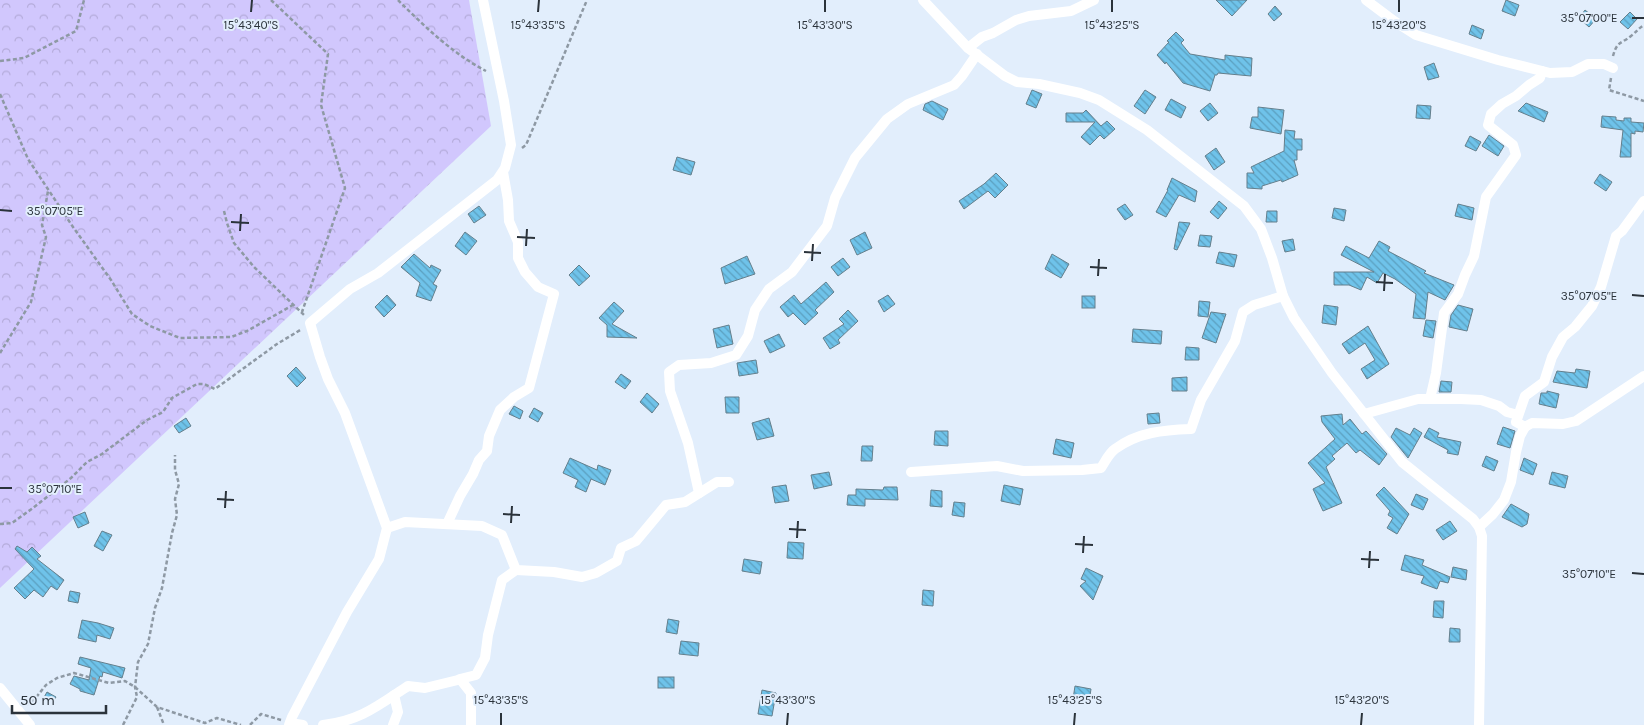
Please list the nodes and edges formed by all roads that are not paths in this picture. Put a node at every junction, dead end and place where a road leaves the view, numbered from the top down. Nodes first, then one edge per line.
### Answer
1 (483, 0) edge
2 (923, 0) edge
3 (1094, 0) edge
4 (1366, 0) edge
5 (968, 48) junction
6 (977, 54) junction
7 (1613, 68) dead end
8 (1542, 71) junction
9 (502, 172) junction
10 (1644, 202) edge
11 (1283, 296) junction
12 (1644, 376) edge
13 (1430, 399) junction
14 (1364, 414) junction
15 (1518, 415) junction
16 (1525, 427) junction
17 (911, 472) dead end
18 (729, 482) dead end
19 (700, 493) junction
20 (447, 524) junction
21 (1479, 526) junction
22 (387, 528) junction
23 (516, 570) junction
24 (462, 679) junction
25 (0, 688) edge
26 (394, 695) junction
27 (289, 724) edge
28 (30, 725) edge
29 (303, 725) edge
30 (323, 725) edge
31 (393, 725) edge
32 (471, 725) edge
33 (1479, 725) edge

1 - 9 street
2 - 5 street
3 - 5 street
4 - 8 street
5 - 6 street
6 - 11 street
6 - 19 street
7 - 8 street
8 - 13 street
9 - 20 street
9 - 22 street
10 - 15 street
11 - 14 street
11 - 17 street
12 - 16 street
13 - 14 street
13 - 15 street
14 - 21 street
15 - 16 street
16 - 21 street
18 - 19 street
19 - 23 street
20 - 22 street
20 - 23 street
21 - 33 street
22 - 27 street
23 - 24 street
24 - 26 street
24 - 32 street
25 - 28 street
26 - 30 street
26 - 31 street
27 - 29 street

